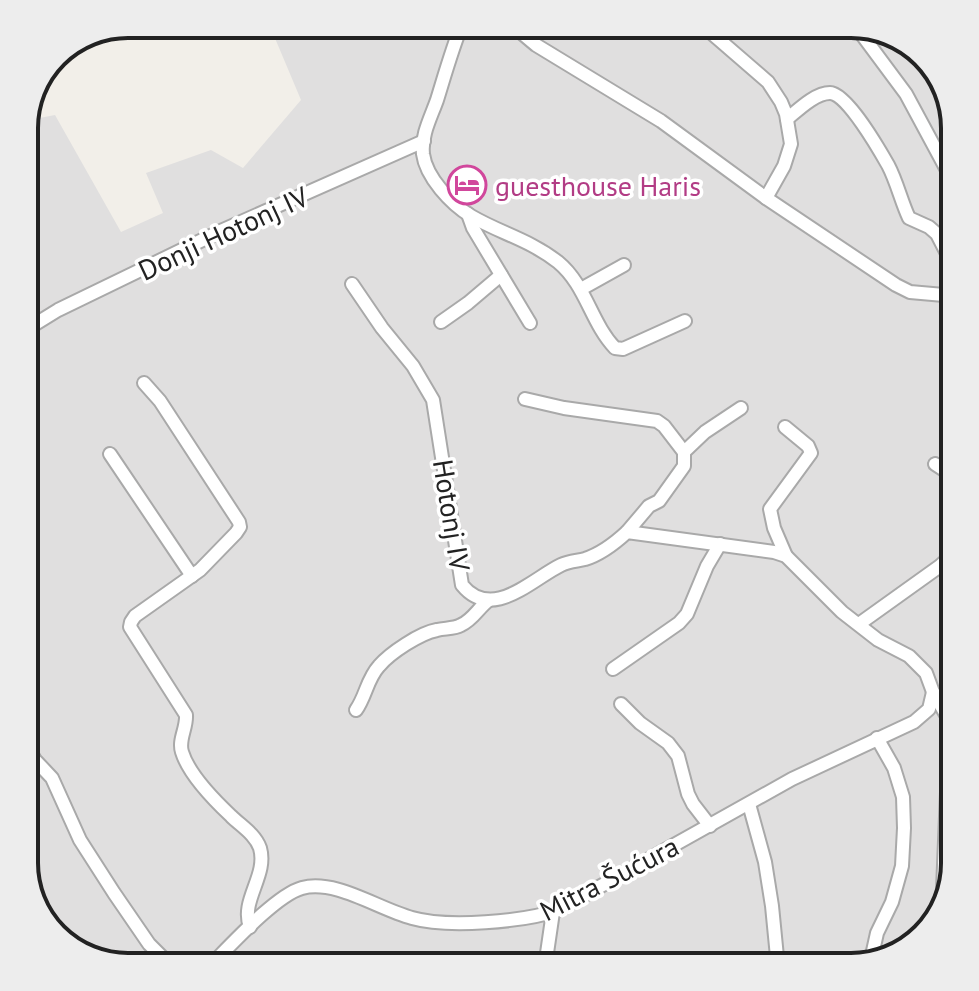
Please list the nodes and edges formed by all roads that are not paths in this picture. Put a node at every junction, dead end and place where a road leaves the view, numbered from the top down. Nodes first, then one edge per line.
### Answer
1 (456, 38) edge
2 (528, 38) edge
3 (717, 38) edge
4 (866, 40) edge
5 (787, 119) junction
6 (424, 141) junction
7 (941, 159) edge
8 (766, 198) junction
9 (468, 214) junction
10 (941, 242) edge
11 (624, 265) dead end
12 (501, 275) junction
13 (352, 284) dead end
14 (581, 289) junction
15 (941, 295) edge
16 (685, 321) dead end
17 (38, 322) edge
18 (441, 322) dead end
19 (530, 323) dead end
20 (144, 383) dead end
21 (525, 399) dead end
22 (741, 408) dead end
23 (785, 427) dead end
24 (684, 452) junction
25 (110, 454) dead end
26 (935, 464) dead end
27 (941, 468) edge
28 (627, 532) junction
29 (720, 544) junction
30 (786, 556) junction
31 (941, 565) edge
32 (192, 576) junction
33 (489, 600) junction
34 (859, 624) junction
35 (613, 669) dead end
36 (933, 692) junction
37 (621, 704) dead end
38 (941, 706) edge
39 (356, 710) dead end
40 (877, 738) junction
41 (38, 769) edge
42 (749, 804) junction
43 (710, 826) junction
44 (553, 912) junction
45 (250, 927) junction
46 (873, 949) edge
47 (158, 953) edge
48 (223, 953) edge
49 (547, 953) edge
50 (777, 953) edge

1 - 6 street
2 - 8 street
3 - 5 street
4 - 7 street
5 - 8 street
5 - 10 street
6 - 9 street
6 - 17 street, Donji Hotonj IV
8 - 15 street
9 - 12 street
9 - 14 street
11 - 14 street
12 - 18 street
12 - 19 street
13 - 33 street, Hotonj IV
14 - 16 street
20 - 32 street
21 - 24 street
22 - 24 street, Hotonj IV
23 - 30 street
24 - 28 street, Hotonj IV
25 - 32 street
26 - 27 street
28 - 29 street
28 - 33 street, Hotonj IV
29 - 30 street
29 - 35 street
30 - 34 street
31 - 34 street
32 - 45 street
33 - 39 street
34 - 36 street
36 - 38 street
36 - 40 street, Mitra Šućura
37 - 43 street
40 - 42 street, Mitra Šućura
40 - 46 street
41 - 47 street
42 - 43 street, Mitra Šućura
42 - 50 street
43 - 44 street, Mitra Šućura
44 - 45 street, Mitra Šućura
44 - 49 street
45 - 48 street, Mitra Šućura

